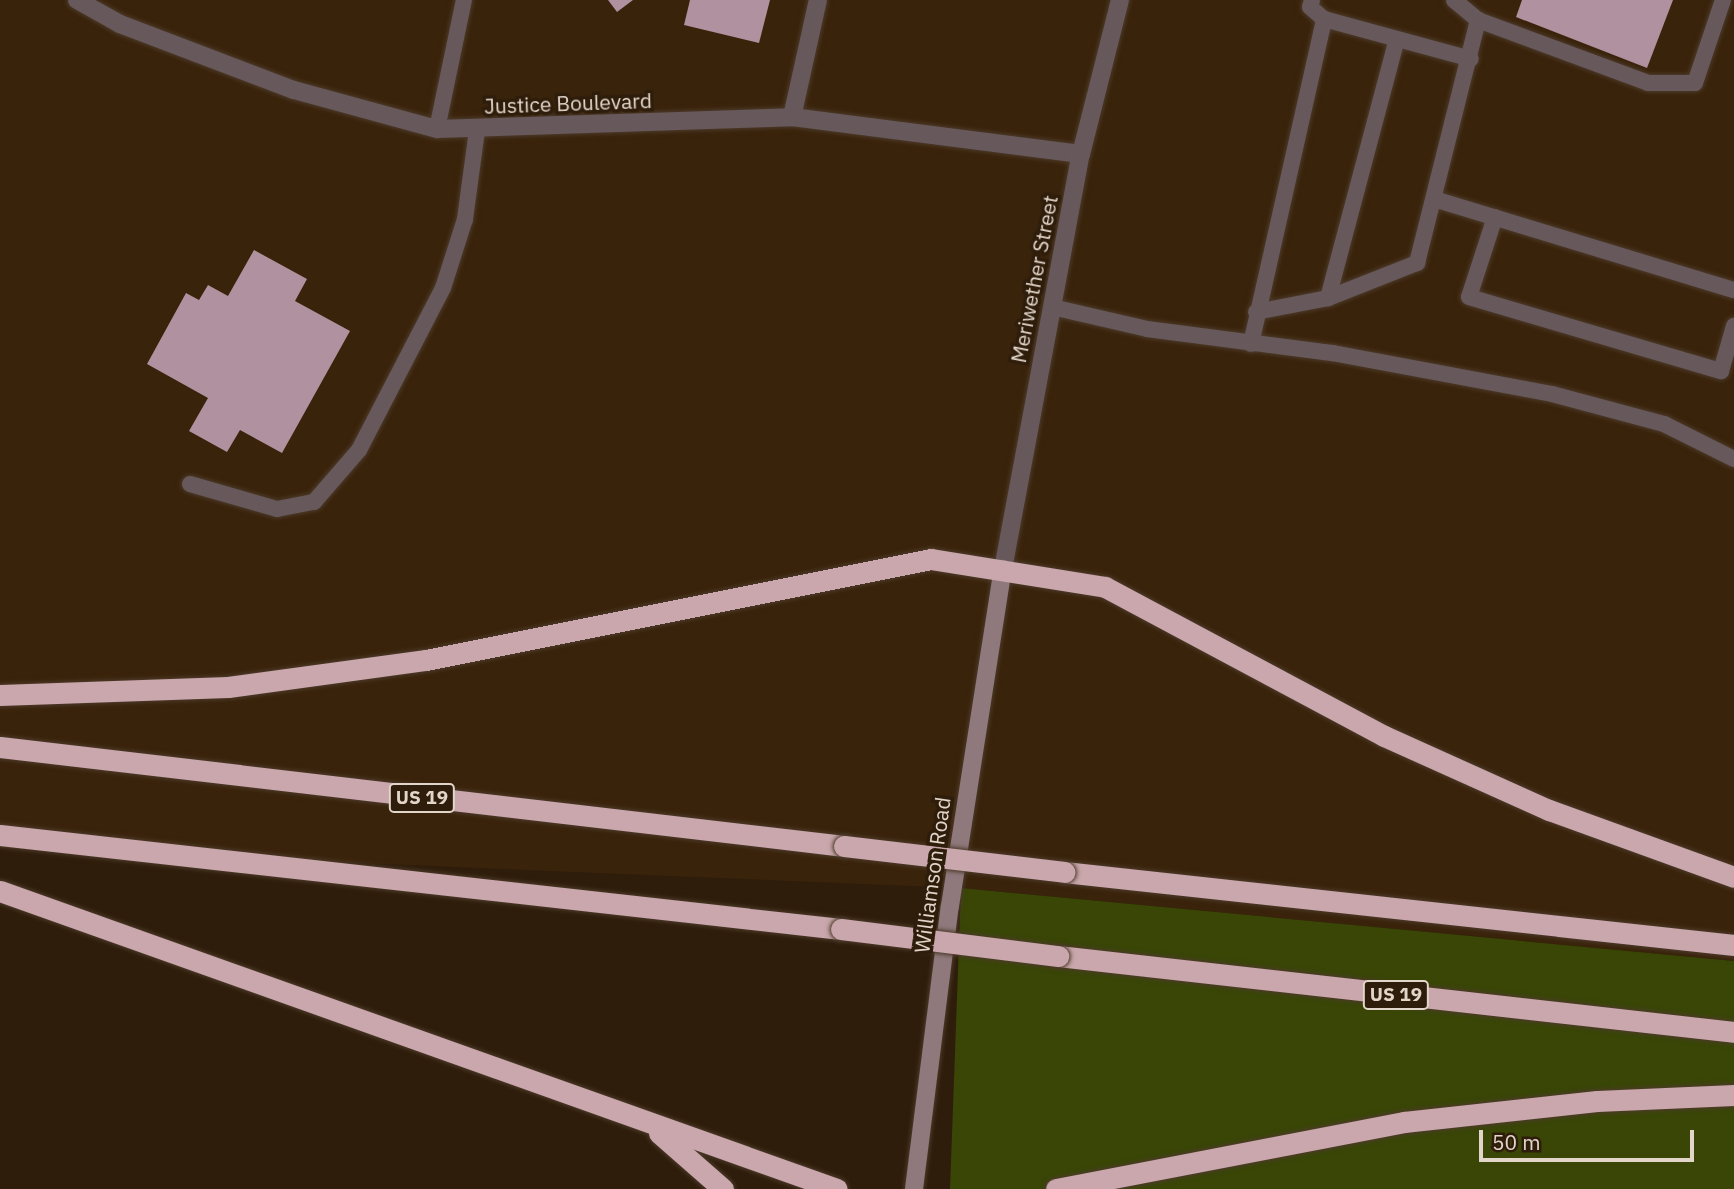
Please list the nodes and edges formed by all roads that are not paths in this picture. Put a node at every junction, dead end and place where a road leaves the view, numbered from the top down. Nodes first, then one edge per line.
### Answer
1 (77, 0) edge
2 (464, 0) edge
3 (818, 0) edge
4 (1120, 0) edge
5 (1312, 0) edge
6 (1454, 0) edge
7 (1723, 0) edge
8 (1324, 19) junction
9 (1478, 20) junction
10 (1396, 42) junction
11 (1471, 59) junction
12 (792, 117) junction
13 (437, 129) junction
14 (477, 130) junction
15 (1081, 154) junction
16 (1434, 199) junction
17 (1494, 217) junction
18 (1734, 290) edge
19 (1328, 298) junction
20 (1052, 307) junction
21 (1256, 313) junction
22 (1734, 326) edge
23 (1251, 344) junction
24 (1734, 459) edge
25 (190, 484) dead end
26 (1003, 569) junction
27 (0, 695) edge
28 (0, 747) edge
29 (0, 835) edge
30 (1734, 877) edge
31 (0, 891) edge
32 (1734, 946) edge
33 (1734, 1032) edge
34 (1734, 1096) edge
35 (647, 1123) junction
36 (723, 1189) edge
37 (837, 1189) edge
38 (914, 1189) edge
39 (1056, 1189) edge

1 - 13 street, Justice Boulevard
2 - 13 lane
3 - 12 street
4 - 15 street, Meriwether Street
5 - 8 lane
6 - 9 lane
7 - 9 lane
8 - 10 lane
8 - 21 lane
9 - 11 lane
10 - 11 lane
10 - 19 lane
11 - 16 lane
12 - 14 street, Justice Boulevard
12 - 15 street, Justice Boulevard
13 - 14 street, Justice Boulevard
14 - 25 lane
15 - 20 street, Meriwether Street
16 - 17 lane
16 - 19 lane
17 - 18 lane
17 - 22 lane
19 - 21 lane
20 - 23 lane
20 - 26 street, Meriwether Street
21 - 23 lane
23 - 24 lane
26 - 27 highway
26 - 30 highway
26 - 38 main road, Williamson Road
28 - 32 highway, US 19, bridge
29 - 33 highway, US 19, bridge
31 - 35 highway
34 - 39 highway
35 - 36 highway
35 - 37 highway

